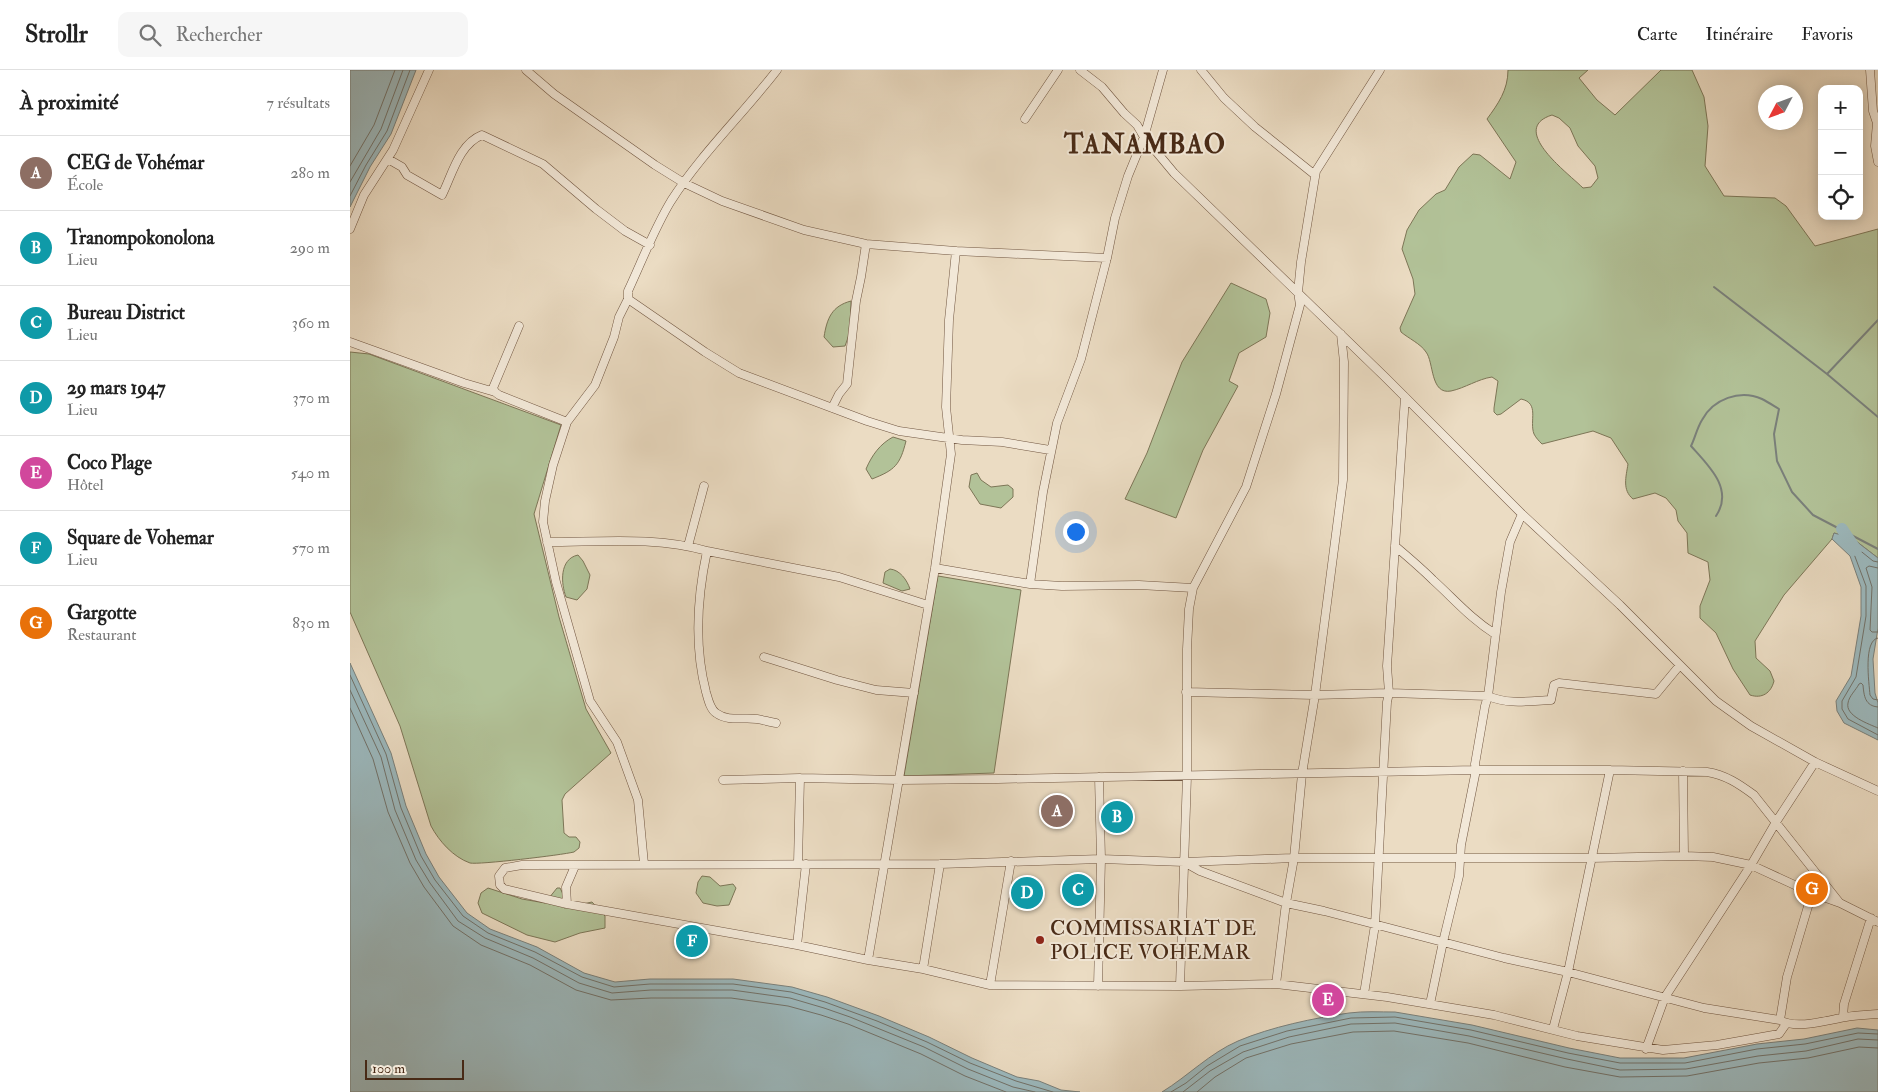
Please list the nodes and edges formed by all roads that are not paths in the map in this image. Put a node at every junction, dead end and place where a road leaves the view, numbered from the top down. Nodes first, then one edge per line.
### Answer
1 (429, 70) edge
2 (526, 70) edge
3 (777, 70) edge
4 (1058, 70) edge
5 (1080, 70) edge
6 (1163, 70) edge
7 (1201, 70) edge
8 (1380, 70) edge
9 (1870, 70) edge
10 (1025, 119) dead end
11 (1144, 137) junction
12 (388, 158) junction
13 (1878, 162) edge
14 (1315, 175) junction
15 (684, 183) junction
16 (350, 229) edge
17 (866, 244) junction
18 (650, 245) junction
19 (956, 251) junction
20 (1107, 258) junction
21 (1298, 292) junction
22 (628, 299) junction
23 (519, 326) dead end
24 (1342, 334) junction
25 (350, 342) edge
26 (494, 392) junction
27 (1405, 397) junction
28 (832, 408) junction
29 (568, 422) junction
30 (949, 438) junction
31 (1050, 450) junction
32 (704, 486) dead end
33 (1522, 514) junction
34 (547, 542) junction
35 (688, 546) junction
36 (1395, 546) junction
37 (707, 551) junction
38 (934, 568) junction
39 (1030, 584) junction
40 (1193, 588) junction
41 (928, 605) junction
42 (1495, 634) junction
43 (764, 657) dead end
44 (1680, 665) junction
45 (1186, 692) junction
46 (914, 693) junction
47 (1389, 693) junction
48 (1315, 695) junction
49 (1488, 696) junction
50 (776, 724) dead end
51 (1815, 762) junction
52 (1476, 770) junction
53 (1610, 770) junction
54 (1684, 771) junction
55 (1384, 772) junction
56 (1302, 774) junction
57 (1187, 776) junction
58 (1098, 777) junction
59 (800, 778) junction
60 (723, 780) dead end
61 (900, 780) junction
62 (1878, 791) edge
63 (1776, 822) junction
64 (1684, 856) junction
65 (1294, 858) junction
66 (1591, 858) junction
67 (1378, 859) junction
68 (1460, 859) junction
69 (1100, 860) junction
70 (1011, 861) junction
71 (1184, 862) junction
72 (644, 864) junction
73 (802, 864) junction
74 (885, 864) junction
75 (940, 864) junction
76 (1751, 865) junction
77 (575, 866) junction
78 (1812, 893) junction
79 (1286, 903) junction
80 (567, 904) junction
81 (1840, 904) junction
82 (1874, 920) edge
83 (1375, 925) junction
84 (1443, 942) junction
85 (797, 945) junction
86 (868, 960) junction
87 (923, 969) junction
88 (1568, 972) junction
89 (1276, 984) junction
90 (990, 985) junction
91 (1098, 986) junction
92 (1180, 986) junction
93 (1364, 994) junction
94 (1665, 997) junction
95 (1430, 1004) junction
96 (1878, 1014) edge
97 (1843, 1017) junction
98 (1783, 1022) junction
99 (1553, 1029) junction
100 (1646, 1049) junction

1 - 12 street
2 - 15 street
3 - 15 street
4 - 10 street
5 - 11 street
6 - 11 street
7 - 14 street
8 - 14 street
9 - 13 street
11 - 20 street
11 - 21 street
12 - 16 street
12 - 18 street
14 - 21 street
15 - 17 street
15 - 18 street
17 - 19 street
17 - 28 street
18 - 22 street
19 - 20 street
19 - 30 street
20 - 31 street
21 - 24 street
21 - 40 street
22 - 28 street
22 - 29 street
23 - 26 street
24 - 27 street
24 - 48 street
25 - 26 street
26 - 29 street
27 - 33 street
27 - 36 street
28 - 30 street
29 - 34 street
30 - 31 street
30 - 38 street
31 - 39 street
32 - 35 street
33 - 42 street
33 - 44 street
34 - 35 street
34 - 72 street
35 - 37 street
36 - 42 street
36 - 47 street
37 - 41 street
37 - 50 street
38 - 39 street
38 - 41 street
39 - 40 street
40 - 45 street
41 - 46 street
42 - 49 street
43 - 46 street
44 - 49 street
44 - 51 street
45 - 48 street
45 - 57 street
46 - 61 street
47 - 48 street
47 - 49 street
47 - 55 street
48 - 56 street
49 - 52 street
51 - 62 street
51 - 63 street
52 - 53 street
52 - 55 street
52 - 68 street
53 - 54 street
53 - 66 street
54 - 63 street
54 - 64 street
55 - 56 street
55 - 67 street
56 - 57 street
56 - 65 street
57 - 58 street
57 - 71 street
58 - 61 street
58 - 69 street
59 - 60 street
59 - 61 street
59 - 73 street
61 - 74 street
63 - 76 street
63 - 81 street
64 - 66 street
64 - 76 street
65 - 67 street
65 - 71 street
65 - 79 street
66 - 68 street
66 - 88 street
67 - 68 street
67 - 83 street
68 - 84 street
69 - 70 street
69 - 71 street
69 - 91 street
70 - 75 street
70 - 90 street
71 - 79 street
71 - 92 street
72 - 73 street
72 - 77 street
73 - 74 street
73 - 85 street
74 - 75 street
74 - 86 street
75 - 87 street
76 - 78 street
76 - 94 street
77 - 80 street
77 - 80 street
78 - 81 street
78 - 98 street
79 - 83 street
79 - 89 street
80 - 85 street
81 - 82 street
82 - 97 street
83 - 84 street
83 - 93 street
84 - 88 street
84 - 95 street
85 - 86 street
86 - 87 street
87 - 90 street
88 - 94 street
88 - 99 street
89 - 92 street
89 - 93 street
90 - 91 street
91 - 92 street
93 - 95 street
94 - 98 street
94 - 100 street
95 - 99 street
96 - 97 street
97 - 98 street
98 - 100 street
99 - 100 street

